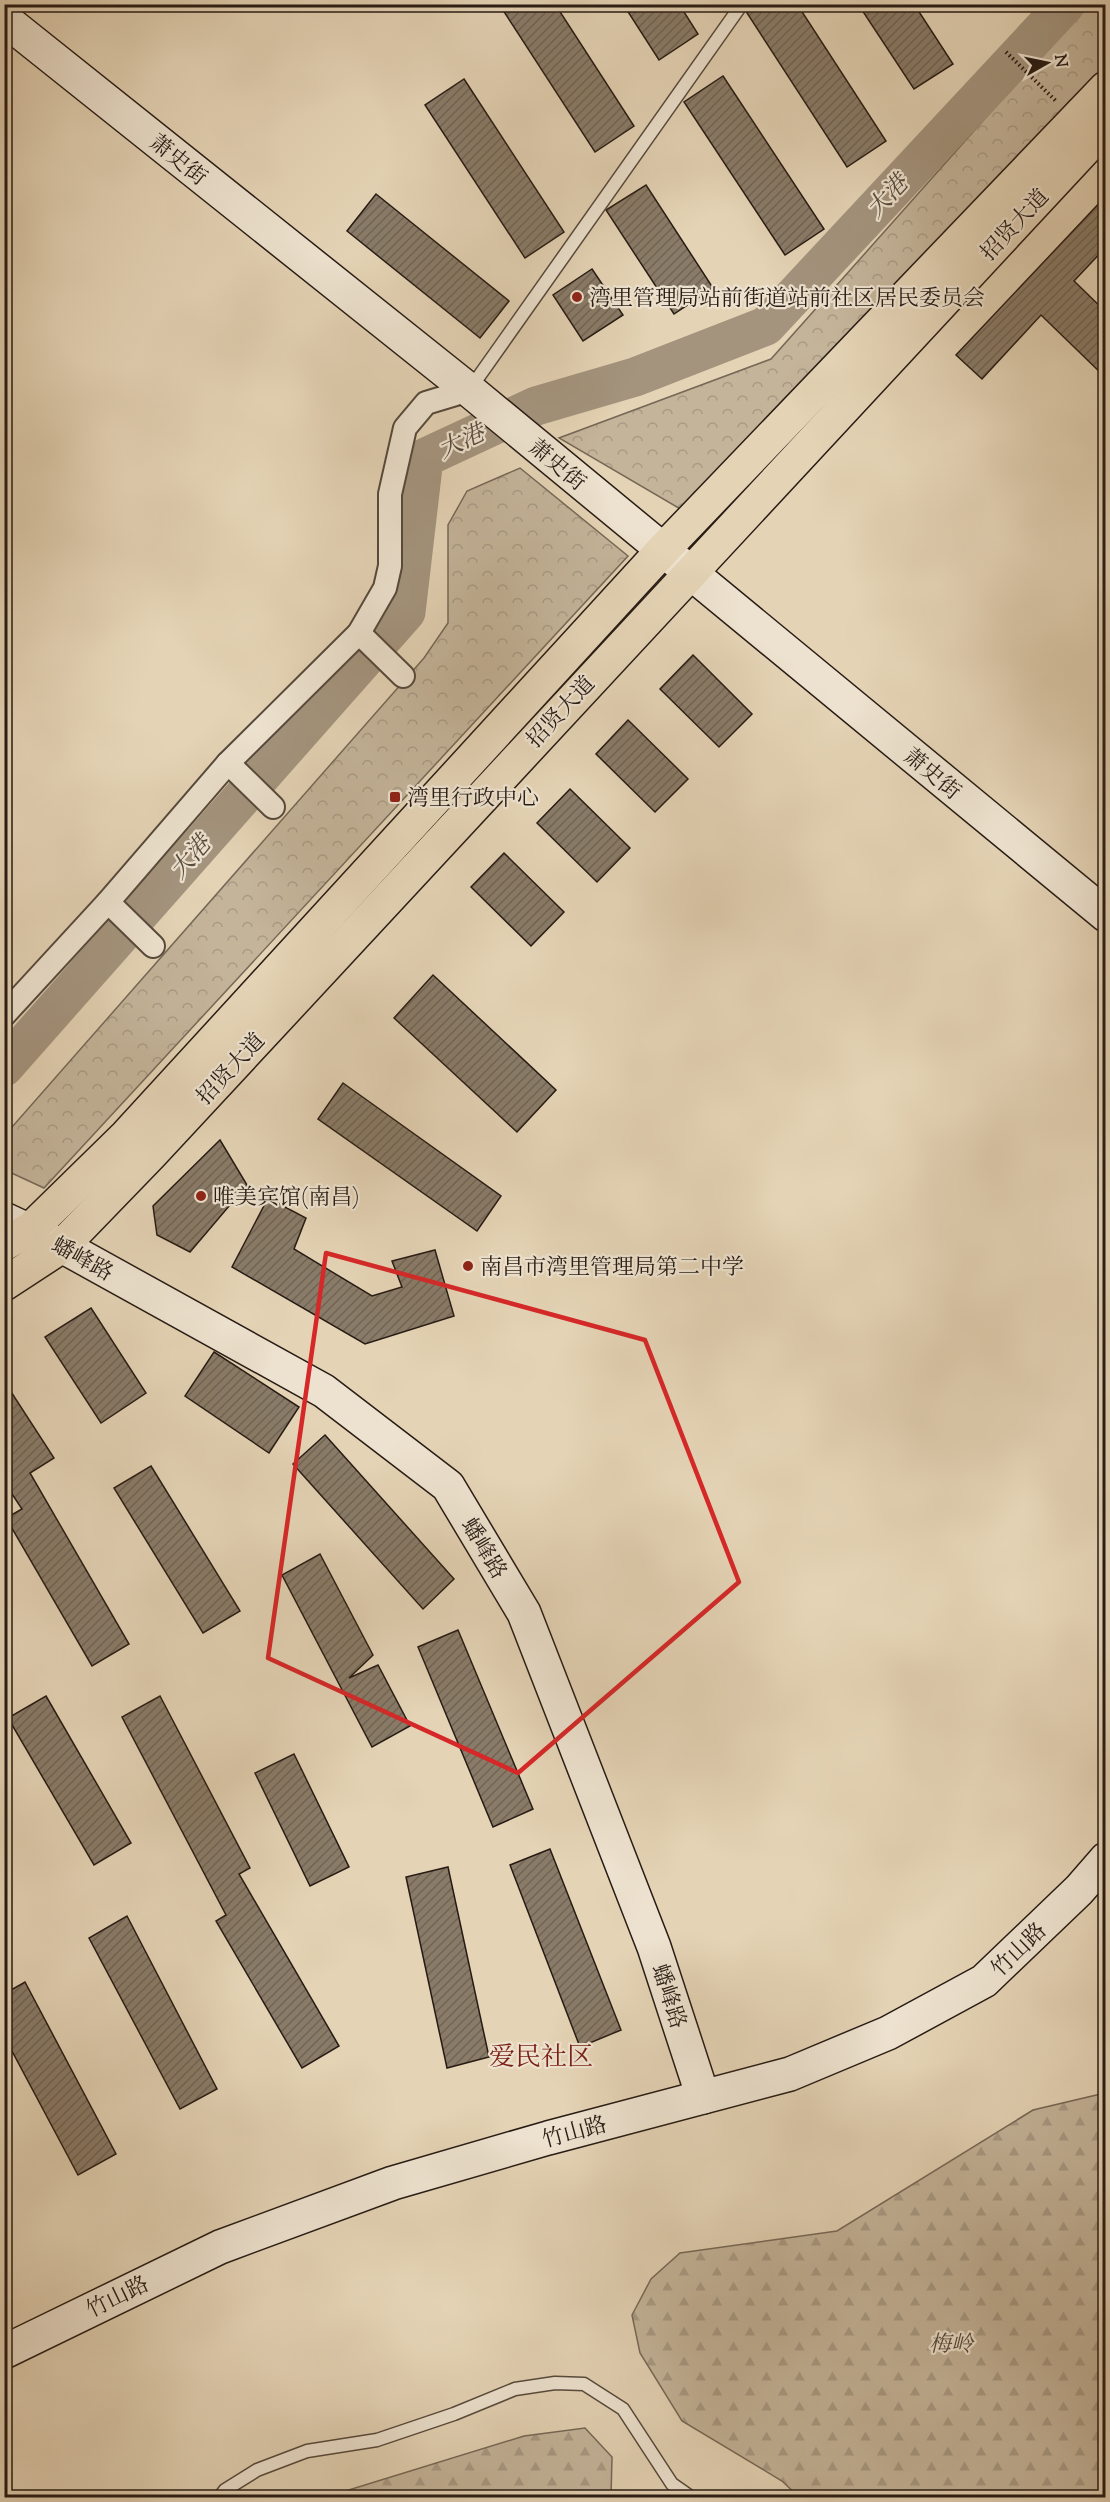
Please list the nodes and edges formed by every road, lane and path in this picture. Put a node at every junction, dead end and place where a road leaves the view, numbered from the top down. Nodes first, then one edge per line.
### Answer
1 (742, 4) edge
2 (4, 19) edge
3 (1006, 52) dead end
4 (1106, 88) edge
5 (1090, 123) edge
6 (469, 390) junction
7 (663, 550) junction
8 (690, 571) junction
9 (359, 633) junction
10 (403, 676) dead end
11 (228, 763) junction
12 (273, 807) dead end
13 (108, 902) junction
14 (1106, 915) edge
15 (153, 946) dead end
16 (4, 1016) edge
17 (13, 1231) edge
18 (62, 1246) junction
19 (4, 1284) edge
20 (1106, 1859) edge
21 (703, 2097) junction
22 (4, 2352) edge
23 (219, 2498) edge
24 (692, 2498) edge

1 - 6 lane
2 - 6 street, 萧史街
3 - 5 path
4 - 5 main road, 招贤大道
5 - 7 main road, 招贤大道
5 - 8 main road, 招贤大道
6 - 7 street, 萧史街
6 - 9 street
7 - 8 street, 萧史街
7 - 17 main road, 招贤大道
8 - 14 street, 萧史街
8 - 18 main road, 招贤大道
9 - 10 street
9 - 11 street
11 - 12 street
11 - 13 street
13 - 15 street
13 - 16 street
17 - 18 street, 蟠峰路
18 - 19 main road, 招贤大道
18 - 21 street, 蟠峰路
20 - 21 street, 竹山路
21 - 22 street, 竹山路
23 - 24 lane

